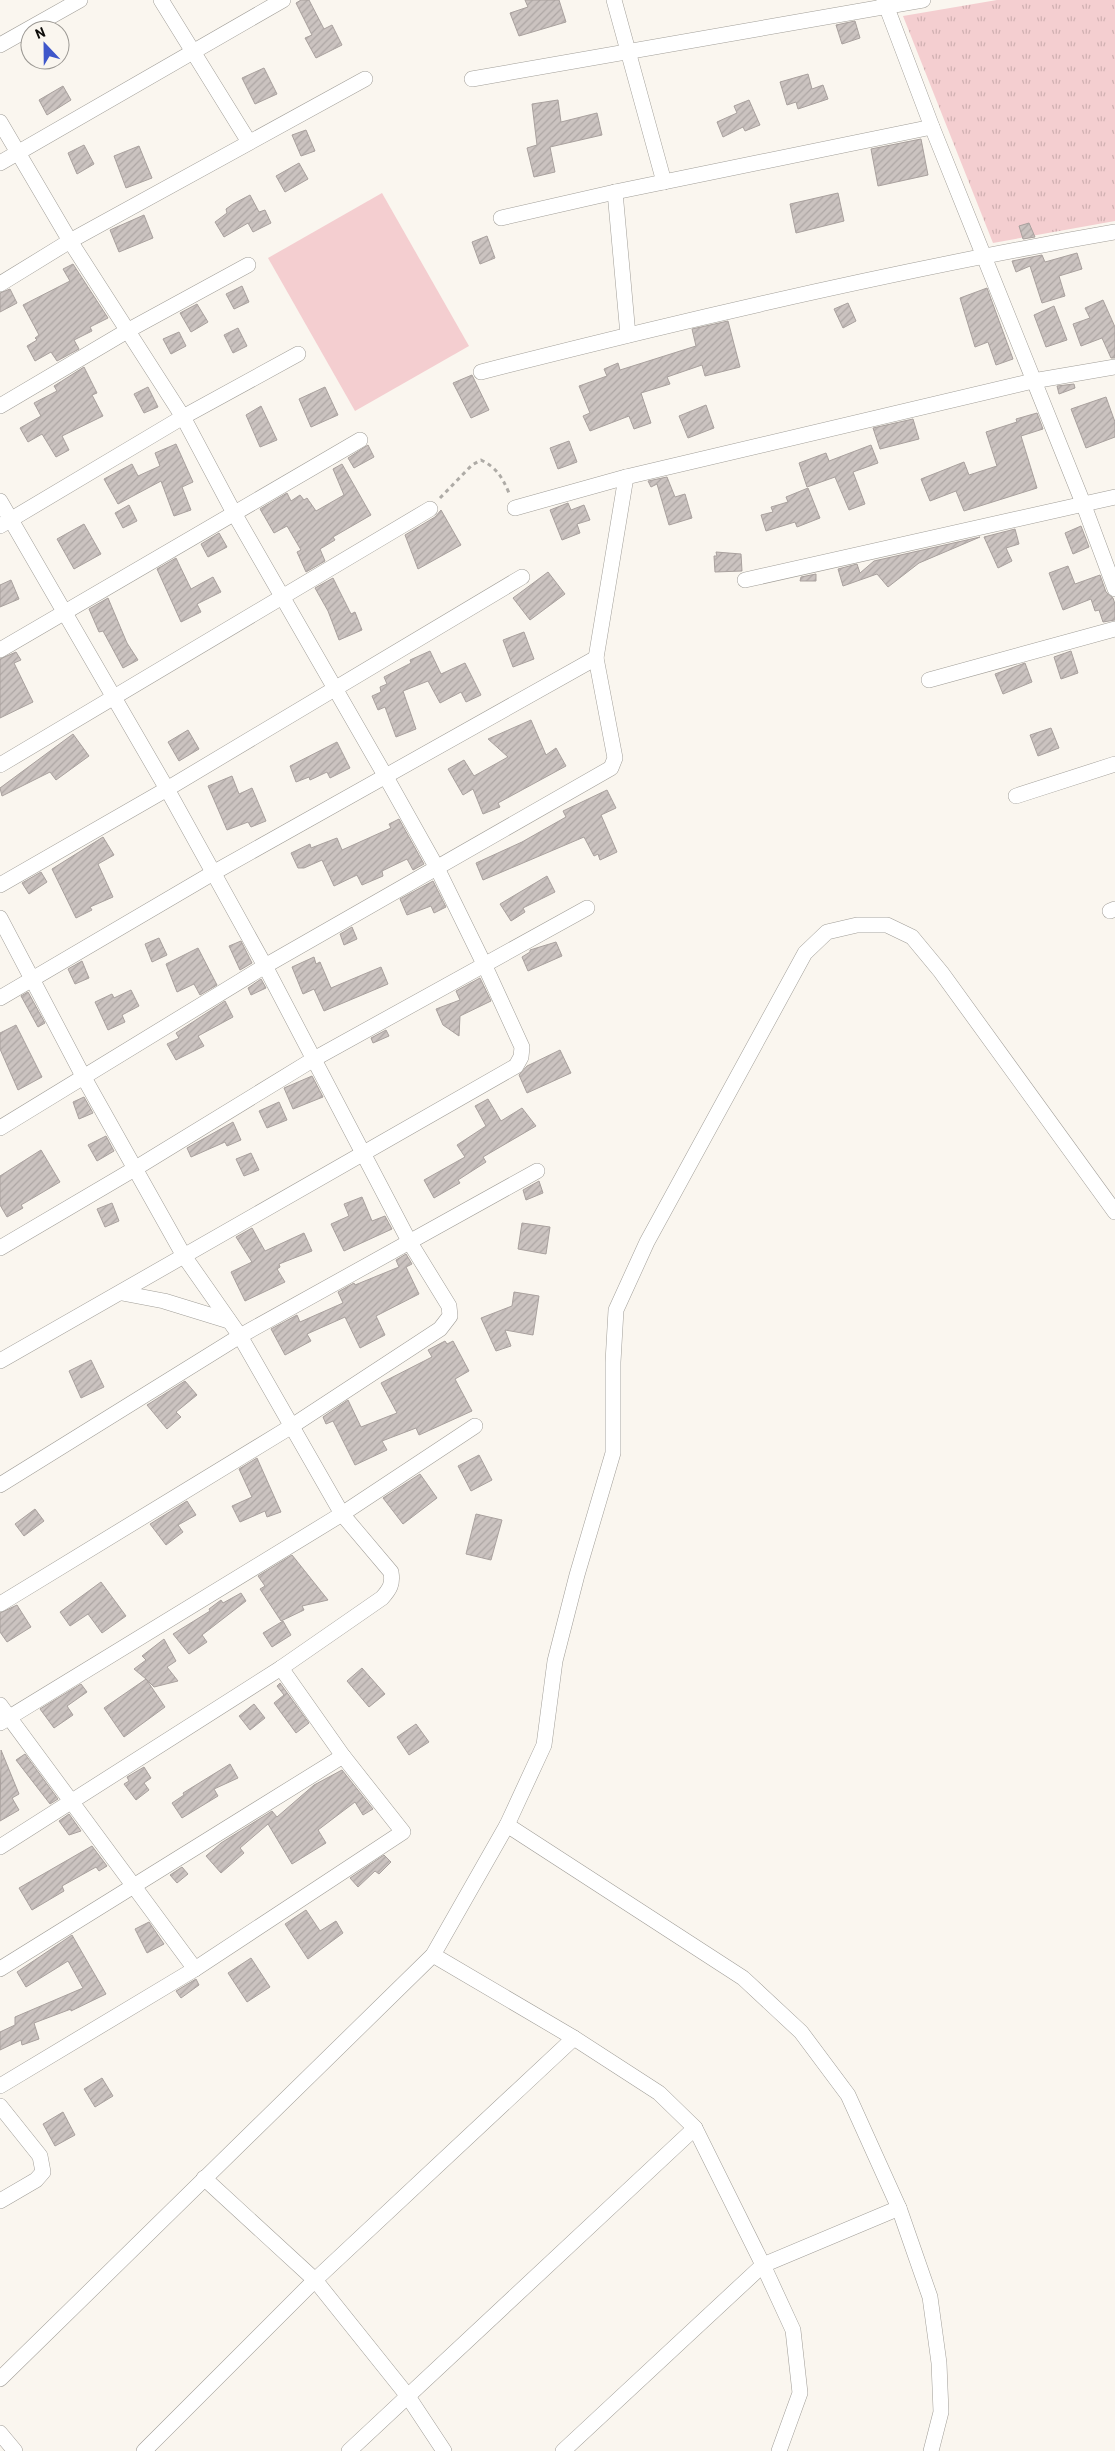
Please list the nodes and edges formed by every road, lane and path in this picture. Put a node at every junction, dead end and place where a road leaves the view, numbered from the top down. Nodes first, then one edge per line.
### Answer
1 (80, 0) edge
2 (161, 0) edge
3 (282, 0) edge
4 (614, 0) edge
5 (923, 0) edge
6 (885, 3) edge
7 (0, 45) edge
8 (192, 51) junction
9 (628, 52) junction
10 (365, 79) dead end
11 (472, 79) dead end
12 (0, 122) edge
13 (932, 127) junction
14 (249, 142) junction
15 (18, 152) junction
16 (0, 163) edge
17 (664, 182) junction
18 (615, 192) junction
19 (501, 218) dead end
20 (1115, 232) edge
21 (70, 241) junction
22 (983, 255) junction
23 (248, 265) dead end
24 (0, 284) edge
25 (128, 331) junction
26 (628, 335) junction
27 (298, 354) dead end
28 (1115, 367) edge
29 (481, 372) dead end
30 (1033, 381) junction
31 (0, 406) edge
32 (182, 418) junction
33 (360, 440) dead end
34 (626, 477) junction
35 (1115, 497) edge
36 (0, 501) edge
37 (1083, 503) junction
38 (515, 508) joint
39 (430, 509) joint
40 (234, 513) junction
41 (5, 523) edge
42 (522, 577) dead end
43 (746, 580) dead end
44 (1115, 589) edge
45 (283, 597) junction
46 (65, 614) junction
47 (1115, 629) edge
48 (0, 650) edge
49 (596, 658) junction
50 (929, 680) dead end
51 (334, 689) junction
52 (114, 698) junction
53 (1115, 764) edge
54 (0, 765) edge
55 (386, 777) junction
56 (167, 789) junction
57 (1016, 796) dead end
58 (436, 868) junction
59 (213, 873) junction
60 (0, 885) edge
61 (587, 908) dead end
62 (0, 918) edge
63 (484, 964) junction
64 (265, 966) junction
65 (33, 978) junction
66 (0, 998) edge
67 (314, 1059) junction
68 (83, 1076) junction
69 (0, 1128) edge
70 (365, 1153) junction
71 (136, 1168) junction
72 (537, 1171) dead end
73 (1115, 1212) edge
74 (409, 1241) junction
75 (0, 1248) edge
76 (184, 1256) junction
77 (122, 1293) junction
78 (229, 1321) junction
79 (240, 1336) junction
80 (0, 1360) edge
81 (292, 1426) junction
82 (475, 1426) dead end
83 (0, 1485) edge
84 (342, 1514) junction
85 (0, 1604) edge
86 (281, 1668) junction
87 (3, 1715) edge
88 (344, 1756) junction
89 (71, 1801) junction
90 (507, 1825) junction
91 (0, 1846) edge
92 (132, 1886) junction
93 (433, 1954) junction
94 (0, 1969) edge
95 (194, 1969) junction
96 (574, 2038) junction
97 (0, 2086) edge
98 (0, 2106) edge
99 (695, 2128) junction
100 (204, 2178) junction
101 (0, 2201) edge
102 (899, 2208) junction
103 (763, 2265) junction
104 (315, 2280) junction
105 (0, 2379) edge
106 (408, 2395) junction
107 (0, 2433) edge
108 (14, 2451) edge
109 (144, 2451) edge
110 (349, 2451) edge
111 (444, 2451) edge
112 (563, 2451) edge
113 (779, 2451) edge
114 (931, 2451) edge

1 - 7 street
2 - 8 street
3 - 8 street
4 - 9 street
5 - 6 street
6 - 9 street
6 - 13 street
8 - 14 street
8 - 15 street
9 - 11 street
9 - 17 street
10 - 14 street
12 - 15 street
13 - 17 street
13 - 22 street
14 - 21 street
15 - 16 street
15 - 21 street
17 - 18 street
18 - 19 street
18 - 26 street
20 - 22 street
21 - 24 street
21 - 25 street
22 - 26 street
22 - 30 street
23 - 25 street
25 - 31 street
25 - 32 street
26 - 29 street
27 - 32 street
28 - 30 street
30 - 34 street
30 - 37 street
32 - 40 street
32 - 41 street
33 - 40 street
34 - 38 street
34 - 49 street
35 - 37 street
36 - 41 street
37 - 43 street
37 - 44 street
38 - 39 path
39 - 45 street
40 - 45 street
40 - 46 street
41 - 46 street
42 - 51 street
45 - 51 street
45 - 52 street
46 - 48 street
46 - 52 street
47 - 50 street
49 - 55 street
49 - 58 street
51 - 55 street
51 - 56 street
52 - 54 street
52 - 56 street
53 - 57 street
55 - 58 street
55 - 59 street
56 - 59 street
56 - 60 street
58 - 63 street
58 - 64 street
59 - 64 street
59 - 65 street
61 - 63 street
62 - 65 street
63 - 67 street
63 - 70 street
64 - 67 street
64 - 68 street
65 - 66 street
65 - 68 street
67 - 70 street
67 - 71 street
68 - 69 street
68 - 71 street
70 - 74 street
70 - 76 street
71 - 75 street
71 - 76 street
72 - 74 street
73 - 90 street
74 - 79 street
74 - 81 street
76 - 77 street
76 - 78 street
77 - 78 street
77 - 80 street
78 - 79 street
79 - 81 street
79 - 83 street
81 - 84 street
81 - 85 street
82 - 84 street
84 - 86 street
84 - 87 street
86 - 88 street
86 - 89 street
87 - 89 street
88 - 92 street
88 - 95 street
89 - 91 street
89 - 92 street
90 - 93 street
90 - 102 street
92 - 94 street
92 - 95 street
93 - 96 street
93 - 100 street
95 - 97 street
96 - 99 street
96 - 104 street
98 - 101 street
99 - 103 street
99 - 106 street
100 - 104 street
100 - 105 street
102 - 103 street
102 - 114 street
103 - 112 street
103 - 113 street
104 - 106 street
104 - 109 street
106 - 110 street
106 - 111 street
107 - 108 street

